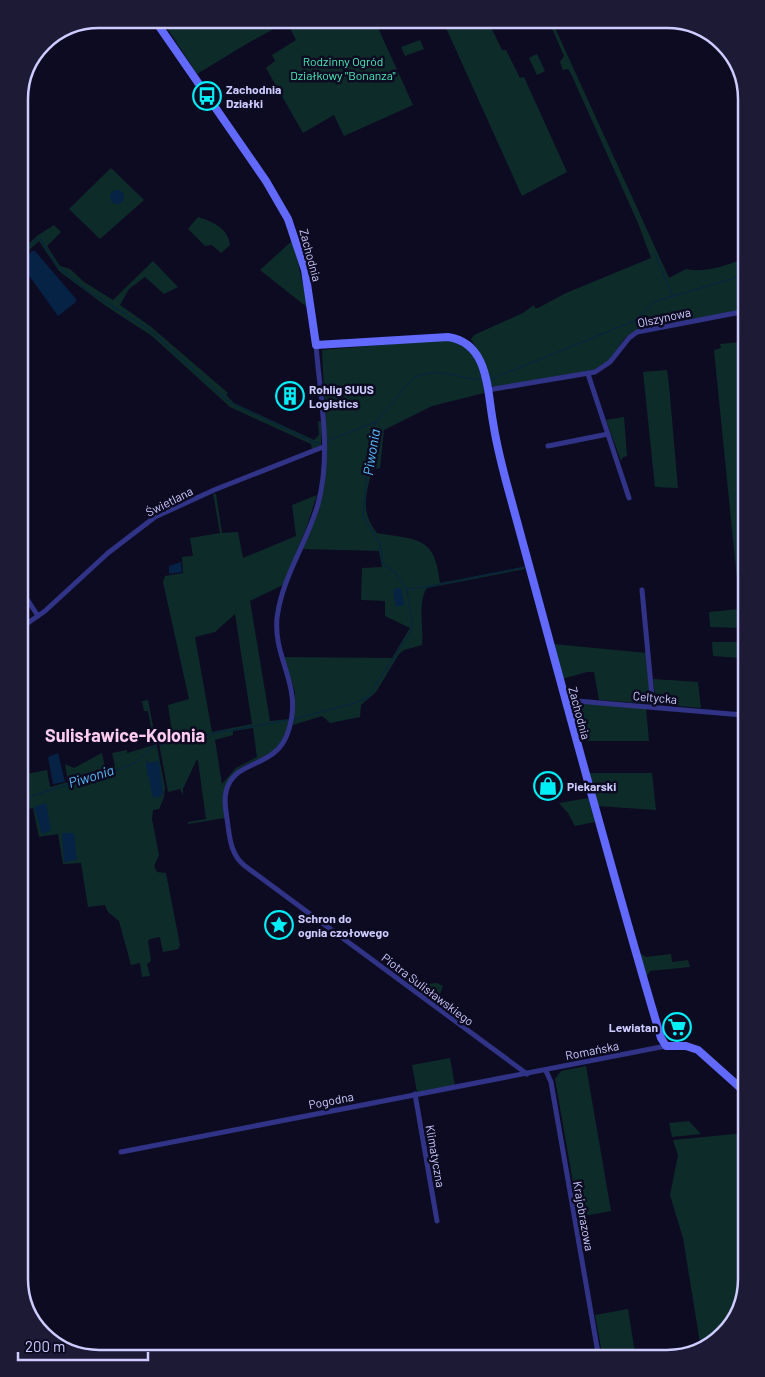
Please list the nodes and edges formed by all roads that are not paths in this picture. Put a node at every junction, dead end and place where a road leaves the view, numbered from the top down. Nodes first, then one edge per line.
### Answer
1 (160, 28) edge
2 (738, 313) edge
3 (316, 345) junction
4 (588, 374) junction
5 (487, 383) junction
6 (608, 434) junction
7 (548, 446) dead end
8 (323, 447) junction
9 (629, 498) dead end
10 (642, 590) dead end
11 (28, 601) edge
12 (38, 616) junction
13 (28, 623) edge
14 (565, 700) junction
15 (653, 707) junction
16 (738, 715) edge
17 (666, 1046) junction
18 (561, 1068) junction
19 (546, 1071) junction
20 (526, 1074) junction
21 (551, 1082) junction
22 (738, 1086) edge
23 (415, 1094) junction
24 (122, 1152) dead end
25 (437, 1221) dead end
26 (597, 1350) edge

1 - 3 street, Zachodnia
2 - 4 street, Olszynowa
3 - 5 street, Zachodnia
3 - 8 street, Piotra Sulisławskiego
4 - 5 street, Olszynowa
4 - 6 street
5 - 14 street, Zachodnia
6 - 7 street
6 - 9 street
8 - 12 street, Świetlana
8 - 20 street, Piotra Sulisławskiego
10 - 15 street
11 - 12 street
12 - 13 street, Świetlana
14 - 15 street, Celtycka
14 - 17 street, Zachodnia
15 - 16 street, Celtycka
17 - 18 street, Romańska
17 - 22 street, Romańska
18 - 19 street, Romańska
18 - 21 street
19 - 20 street, Pogodna
19 - 21 street, Krajobrazowa
20 - 23 street, Pogodna
21 - 26 street, Krajobrazowa
23 - 24 street, Pogodna
23 - 25 street, Klimatyczna

